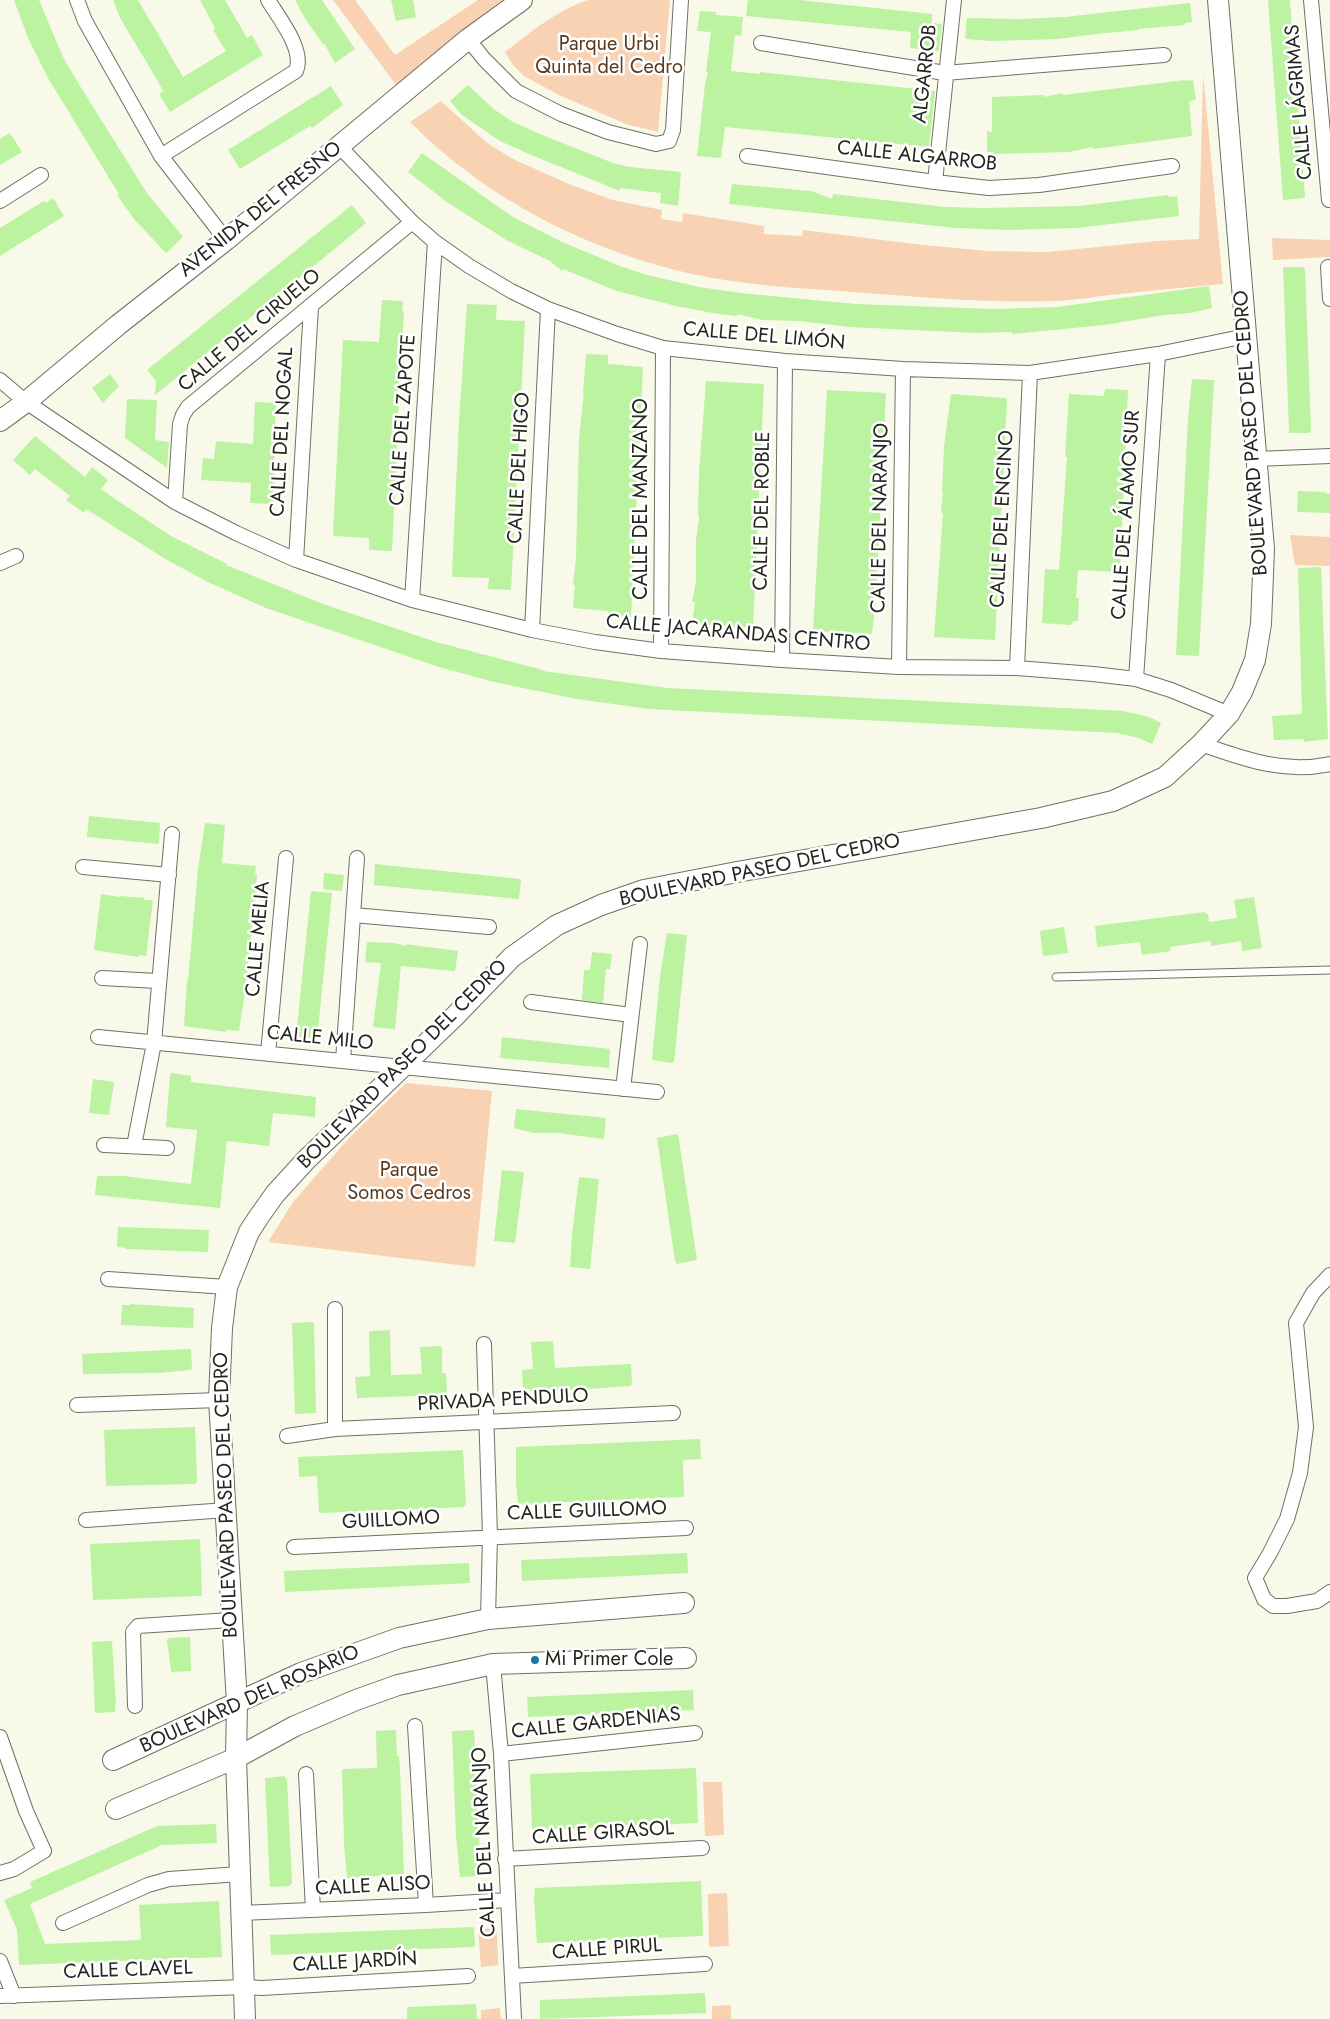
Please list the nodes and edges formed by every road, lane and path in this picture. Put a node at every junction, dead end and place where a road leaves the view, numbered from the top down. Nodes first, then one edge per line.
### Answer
1 (77, 0) edge
2 (268, 0) edge
3 (522, 0) edge
4 (681, 0) edge
5 (954, 0) edge
6 (1218, 0) edge
7 (1311, 0) edge
8 (468, 39) junction
9 (761, 43) dead end
10 (1164, 55) dead end
11 (945, 73) junction
12 (339, 146) junction
13 (161, 156) junction
14 (747, 156) dead end
15 (1172, 166) dead end
16 (41, 176) dead end
17 (935, 182) junction
18 (1329, 200) edge
19 (0, 201) edge
20 (412, 222) junction
21 (226, 240) junction
22 (435, 242) junction
23 (1328, 267) dead end
24 (1330, 299) edge
25 (311, 307) junction
26 (548, 309) junction
27 (1246, 336) junction
28 (663, 348) junction
29 (1158, 354) junction
30 (785, 361) junction
31 (902, 369) junction
32 (1030, 373) junction
33 (0, 380) edge
34 (26, 402) junction
35 (0, 421) edge
36 (1330, 456) edge
37 (1256, 459) junction
38 (175, 502) junction
39 (16, 556) dead end
40 (296, 560) junction
41 (0, 563) edge
42 (412, 600) junction
43 (532, 630) junction
44 (661, 651) junction
45 (782, 660) junction
46 (899, 667) junction
47 (1017, 668) junction
48 (1136, 679) junction
49 (1229, 714) junction
50 (1201, 744) junction
51 (1330, 764) edge
52 (172, 834) dead end
53 (286, 858) dead end
54 (357, 858) dead end
55 (82, 867) dead end
56 (169, 874) junction
57 (353, 915) junction
58 (489, 927) dead end
59 (640, 944) dead end
60 (1330, 970) edge
61 (1056, 977) dead end
62 (102, 978) dead end
63 (158, 981) junction
64 (531, 1002) dead end
65 (631, 1015) junction
66 (98, 1037) dead end
67 (154, 1042) junction
68 (268, 1054) junction
69 (343, 1061) junction
70 (400, 1067) junction
71 (623, 1089) junction
72 (657, 1092) dead end
73 (104, 1145) dead end
74 (134, 1146) junction
75 (167, 1148) dead end
76 (1330, 1275) edge
77 (108, 1279) dead end
78 (228, 1287) junction
79 (335, 1309) dead end
80 (484, 1344) dead end
81 (219, 1400) junction
82 (77, 1405) dead end
83 (673, 1413) dead end
84 (486, 1423) junction
85 (335, 1430) junction
86 (287, 1436) dead end
87 (227, 1510) junction
88 (86, 1520) dead end
89 (686, 1528) dead end
90 (490, 1536) junction
91 (294, 1547) dead end
92 (1330, 1592) edge
93 (684, 1602) dead end
94 (488, 1619) junction
95 (231, 1620) junction
96 (686, 1658) dead end
97 (493, 1664) junction
98 (236, 1703) junction
99 (135, 1706) dead end
100 (416, 1726) dead end
101 (694, 1733) dead end
102 (0, 1737) edge
103 (501, 1754) junction
104 (236, 1758) junction
105 (113, 1760) dead end
106 (306, 1774) dead end
107 (116, 1809) dead end
108 (702, 1848) dead end
109 (505, 1859) junction
110 (0, 1873) edge
111 (240, 1874) junction
112 (508, 1900) junction
113 (426, 1905) junction
114 (313, 1910) junction
115 (241, 1913) junction
116 (62, 1922) dead end
117 (0, 1961) edge
118 (705, 1964) dead end
119 (468, 1976) dead end
120 (512, 1976) junction
121 (244, 1986) junction
122 (0, 1996) edge
123 (14, 1996) junction
124 (245, 2019) edge
125 (514, 2019) edge

1 - 13 street
2 - 13 street
3 - 8 street, AVENIDA DEL FRESNO
4 - 8 street
5 - 11 street, ALGARROB
6 - 27 street, BOULEVARD PASEO DEL CEDRO
7 - 18 street, CALLE LÁGRIMAS
8 - 12 street, AVENIDA DEL FRESNO
9 - 11 street
10 - 11 street
11 - 17 street, ALGARROB
12 - 20 street, CALLE DEL LIMÓN
12 - 21 street, AVENIDA DEL FRESNO
13 - 21 street
14 - 17 street, CALLE ALGARROB
15 - 17 street, CALLE ALGARROB
16 - 19 street
20 - 22 street, CALLE DEL LIMÓN
20 - 25 street, CALLE DEL CIRUELO
21 - 34 street, AVENIDA DEL FRESNO
22 - 26 street, CALLE DEL LIMÓN
22 - 42 street, CALLE DEL ZAPOTE
23 - 24 street
25 - 38 street, CALLE DEL CIRUELO
25 - 40 street, CALLE DEL NOGAL
26 - 28 street, CALLE DEL LIMÓN
26 - 43 street, CALLE DEL HIGO
27 - 29 street, CALLE DEL LIMÓN
27 - 37 street, BOULEVARD PASEO DEL CEDRO
28 - 30 street, CALLE DEL LIMÓN
28 - 44 street, CALLE DEL MANZANO
29 - 32 street, CALLE DEL LIMÓN
29 - 48 street, CALLE DEL ÁLAMO SUR
30 - 31 street, CALLE DEL LIMÓN
30 - 45 street, CALLE DEL ROBLE
31 - 32 street, CALLE DEL LIMÓN
31 - 46 street, CALLE DEL NARANJO
32 - 47 street, CALLE DEL ENCINO
33 - 34 street, CALLE JACARANDAS CENTRO
34 - 35 street, AVENIDA DEL FRESNO
34 - 38 street, CALLE JACARANDAS CENTRO
36 - 37 street
37 - 49 street, BOULEVARD PASEO DEL CEDRO
38 - 40 street, CALLE JACARANDAS CENTRO
39 - 41 street
40 - 42 street, CALLE JACARANDAS CENTRO
42 - 43 street, CALLE JACARANDAS CENTRO
43 - 44 street, CALLE JACARANDAS CENTRO
44 - 45 street, CALLE JACARANDAS CENTRO
45 - 46 street, CALLE JACARANDAS CENTRO
46 - 47 street, CALLE JACARANDAS CENTRO
47 - 48 street, CALLE JACARANDAS CENTRO
48 - 49 street, CALLE JACARANDAS CENTRO
49 - 50 street, BOULEVARD PASEO DEL CEDRO
50 - 51 street
50 - 70 street, BOULEVARD PASEO DEL CEDRO
52 - 56 street
53 - 68 street, CALLE MELIA
54 - 57 street
55 - 56 street
56 - 63 street
57 - 58 street
57 - 69 street
59 - 65 street
60 - 61 lane
62 - 63 street
63 - 67 street
64 - 65 street
65 - 71 street
66 - 67 street, CALLE MILO
67 - 68 street, CALLE MILO
67 - 74 street
68 - 69 street, CALLE MILO
69 - 70 street, CALLE MILO
70 - 71 street, CALLE MILO
70 - 78 street, BOULEVARD PASEO DEL CEDRO
71 - 72 street, CALLE MILO
73 - 74 street
74 - 75 street
76 - 92 street
77 - 78 street
78 - 81 street, BOULEVARD PASEO DEL CEDRO
79 - 85 street
80 - 84 street
81 - 82 street
81 - 87 street, BOULEVARD PASEO DEL CEDRO
83 - 84 street, PRIVADA PENDULO
84 - 85 street, PRIVADA PENDULO
84 - 90 street
85 - 86 street, PRIVADA PENDULO
87 - 88 street
87 - 95 street, BOULEVARD PASEO DEL CEDRO
89 - 90 street, CALLE GUILLOMO
90 - 91 street, GUILLOMO
90 - 94 street
93 - 94 street, BOULEVARD DEL ROSARIO
94 - 98 street, BOULEVARD DEL ROSARIO
95 - 98 street, BOULEVARD PASEO DEL CEDRO
95 - 99 street
96 - 97 street
97 - 103 street, CALLE DEL NARANJO
97 - 104 street
98 - 104 street, BOULEVARD PASEO DEL CEDRO
98 - 105 street, BOULEVARD DEL ROSARIO
100 - 113 street
101 - 103 street, CALLE GARDENIAS
102 - 110 street
103 - 109 street, CALLE DEL NARANJO
104 - 107 street
104 - 111 street, BOULEVARD PASEO DEL CEDRO
106 - 114 street
108 - 109 street, CALLE GIRASOL
109 - 112 street, CALLE DEL NARANJO
111 - 115 street, BOULEVARD PASEO DEL CEDRO
111 - 116 street
112 - 113 street, CALLE ALISO
112 - 120 street, CALLE DEL NARANJO
113 - 114 street, CALLE ALISO
114 - 115 street, CALLE ALISO
115 - 121 street, BOULEVARD PASEO DEL CEDRO
117 - 123 street
118 - 120 street, CALLE PIRUL
119 - 121 street, CALLE JARDÍN
120 - 125 street, CALLE DEL NARANJO
121 - 123 street, CALLE CLAVEL
121 - 124 street, BOULEVARD PASEO DEL CEDRO
122 - 123 street, CALLE CLAVEL

